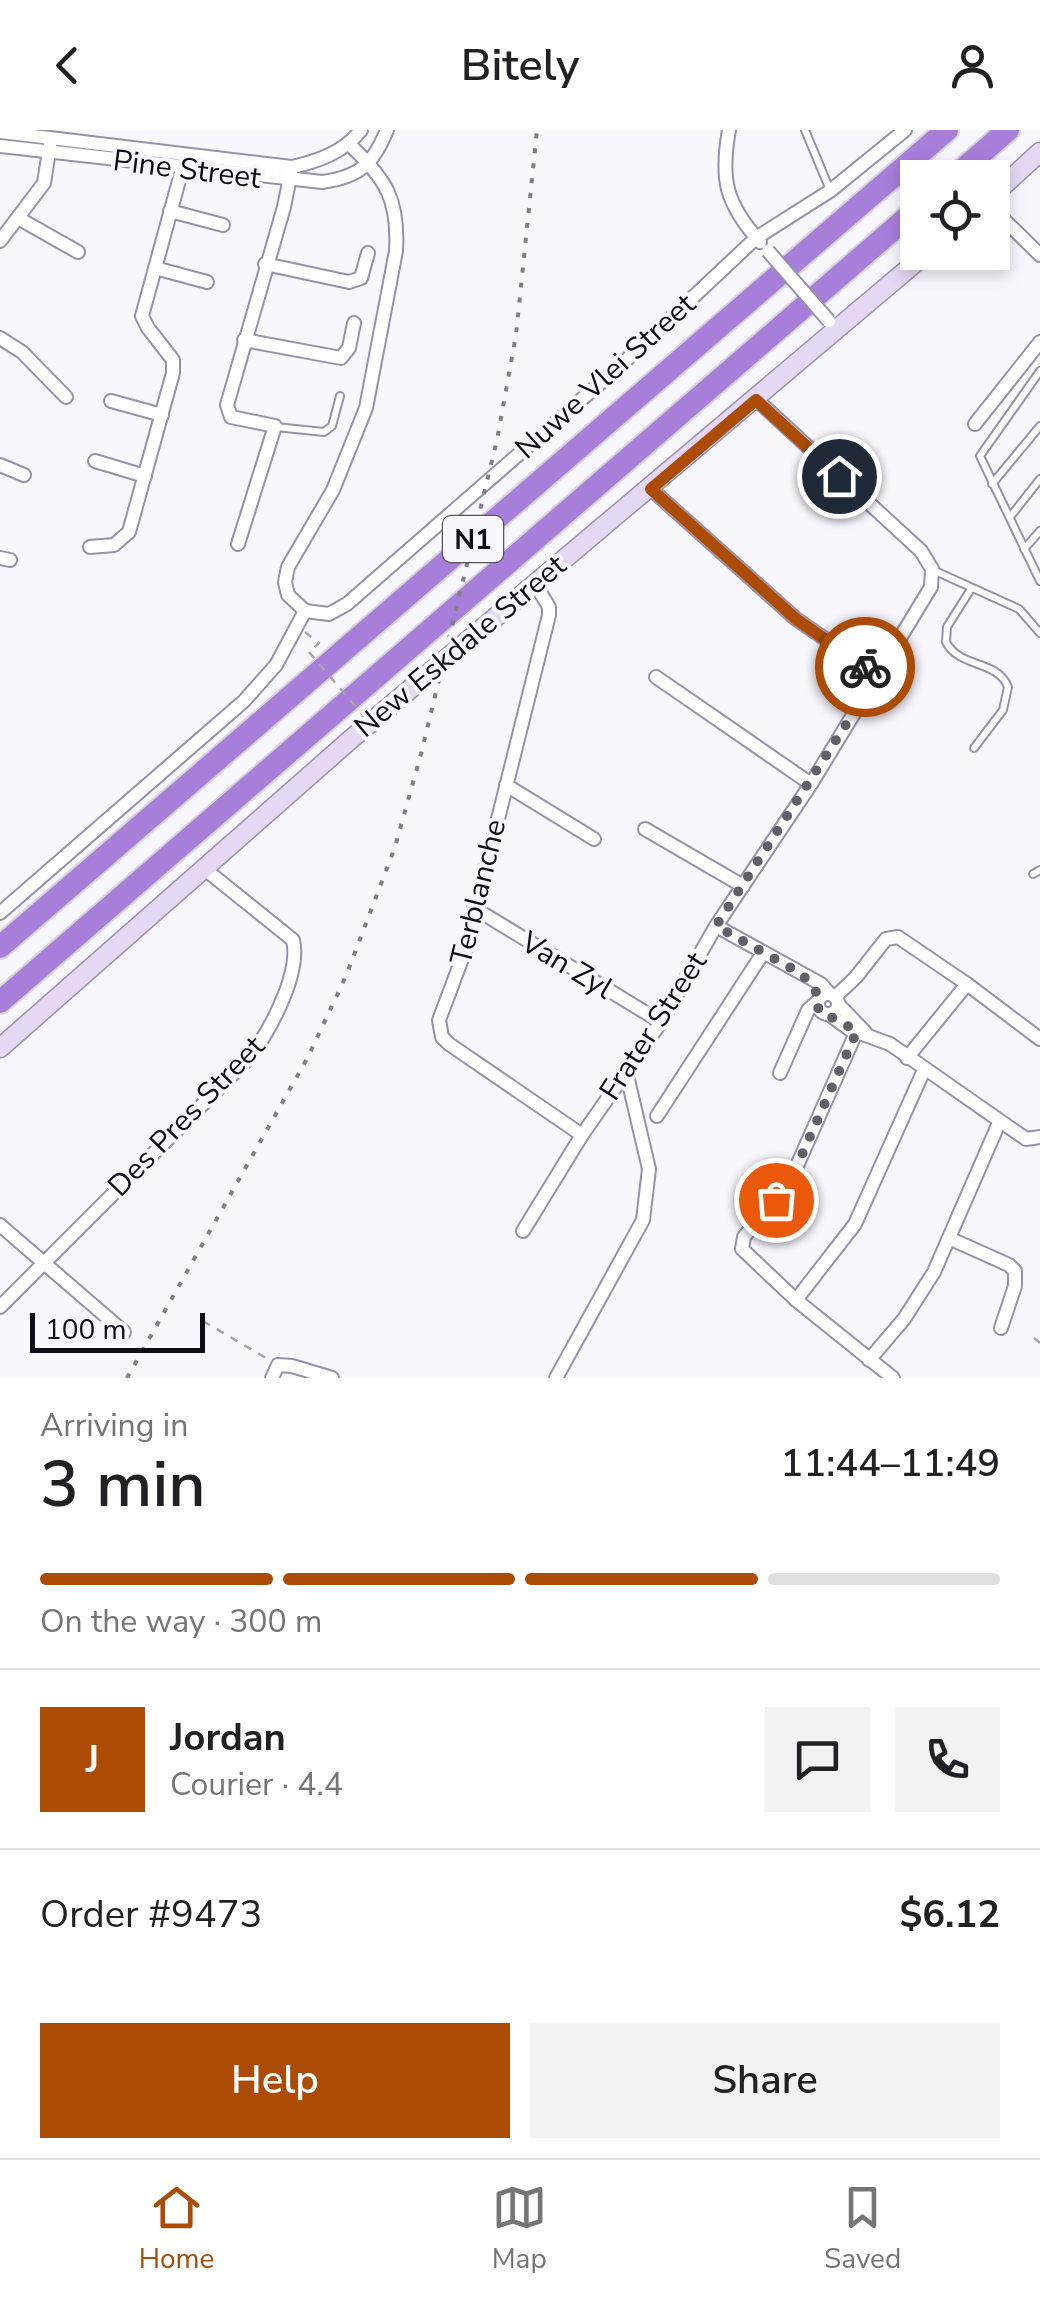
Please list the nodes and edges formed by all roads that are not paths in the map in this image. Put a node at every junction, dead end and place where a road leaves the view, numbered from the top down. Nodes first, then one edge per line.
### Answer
1 (362, 130) edge
2 (388, 130) edge
3 (729, 130) edge
4 (806, 130) edge
5 (905, 130) edge
6 (947, 130) edge
7 (1008, 130) edge
8 (0, 132) edge
9 (50, 145) junction
10 (350, 145) junction
11 (0, 146) edge
12 (1040, 152) edge
13 (974, 160) edge
14 (184, 162) junction
15 (370, 164) junction
16 (291, 174) junction
17 (1010, 180) edge
18 (830, 191) junction
19 (170, 210) junction
20 (18, 218) junction
21 (900, 224) edge
22 (224, 226) dead end
23 (1010, 226) edge
24 (756, 238) junction
25 (0, 241) edge
26 (78, 252) dead end
27 (368, 254) dead end
28 (1040, 255) edge
29 (265, 264) junction
30 (155, 268) junction
31 (905, 270) edge
32 (207, 282) dead end
33 (354, 323) dead end
34 (833, 326) junction
35 (0, 338) edge
36 (244, 340) junction
37 (1040, 342) edge
38 (1040, 371) edge
39 (340, 396) dead end
40 (66, 398) dead end
41 (756, 400) junction
42 (111, 401) dead end
43 (162, 415) junction
44 (975, 424) dead end
45 (275, 426) junction
46 (1040, 426) edge
47 (95, 461) dead end
48 (0, 465) edge
49 (24, 475) dead end
50 (145, 476) junction
51 (1040, 479) edge
52 (992, 484) junction
53 (651, 489) junction
54 (1009, 518) junction
55 (1040, 531) edge
56 (238, 544) dead end
57 (90, 547) dead end
58 (1024, 549) junction
59 (932, 569) junction
60 (1040, 581) edge
61 (534, 582) junction
62 (971, 589) junction
63 (305, 611) junction
64 (1040, 633) edge
65 (878, 675) junction
66 (656, 678) dead end
67 (974, 748) dead end
68 (810, 784) junction
69 (506, 785) junction
70 (645, 829) dead end
71 (594, 839) dead end
72 (206, 870) junction
73 (743, 886) junction
74 (474, 908) junction
75 (0, 913) edge
76 (716, 926) junction
77 (0, 944) edge
78 (763, 953) junction
79 (967, 984) junction
80 (0, 1002) edge
81 (827, 1003) junction
82 (661, 1022) junction
83 (861, 1030) junction
84 (1040, 1040) edge
85 (0, 1048) edge
86 (907, 1058) junction
87 (924, 1070) junction
88 (626, 1071) junction
89 (780, 1073) dead end
90 (657, 1116) dead end
91 (999, 1123) junction
92 (582, 1135) junction
93 (1040, 1137) edge
94 (0, 1225) edge
95 (523, 1231) dead end
96 (951, 1238) junction
97 (42, 1263) junction
98 (796, 1300) junction
99 (0, 1307) edge
100 (1001, 1328) dead end
101 (124, 1332) dead end
102 (869, 1360) junction
103 (275, 1372) edge
104 (332, 1378) edge
105 (556, 1378) edge
106 (893, 1378) edge

1 - 10 street
2 - 15 street
3 - 24 street
4 - 18 lane
5 - 18 street, Nuwe Vlei Street
6 - 77 highway, N1
7 - 13 highway
8 - 9 street, Pine Street
9 - 11 street, Pine Street
9 - 14 street, Pine Street
9 - 20 street
10 - 15 street
10 - 16 street, Pine Street
12 - 17 street
14 - 16 street, Pine Street
14 - 19 street
15 - 16 street, Pine Street
15 - 63 street
16 - 29 street
18 - 24 street, Nuwe Vlei Street
19 - 22 street
19 - 30 street
20 - 25 street
20 - 26 street
21 - 80 highway, N1
23 - 28 street
24 - 34 street, bridge
24 - 63 street, Nuwe Vlei Street
27 - 29 street
29 - 36 street
30 - 32 street
30 - 43 street
31 - 34 street, New Eskdale Street
33 - 36 street
34 - 41 street, New Eskdale Street
35 - 40 street
36 - 45 street
37 - 44 street
38 - 52 lane
39 - 45 lane
41 - 53 street, New Eskdale Street
41 - 59 street
42 - 43 street
43 - 50 street
45 - 56 street
46 - 52 lane
47 - 50 street
48 - 49 street
50 - 57 street
51 - 54 lane
52 - 54 lane
53 - 61 street, New Eskdale Street
53 - 65 street
54 - 58 lane
55 - 58 lane
58 - 60 lane
59 - 62 lane
59 - 65 street, Frater Street
61 - 69 street, Terblanche
61 - 72 street, New Eskdale Street
62 - 64 lane
62 - 67 lane
63 - 75 street
65 - 68 street, Frater Street
66 - 68 street
68 - 73 street, Frater Street
69 - 71 street
69 - 74 street, Terblanche
70 - 73 street
72 - 85 street, New Eskdale Street
72 - 97 street, Des Pres Street
73 - 76 street, Frater Street
74 - 82 street, Van Zyl
74 - 92 street, Terblanche
76 - 78 street
76 - 82 street, Frater Street
78 - 81 street
78 - 90 street
79 - 81 street
79 - 84 street
79 - 86 street
81 - 83 street
81 - 89 street
82 - 88 street, Frater Street
83 - 86 street
83 - 98 street
86 - 87 street
87 - 91 street
87 - 98 street
88 - 92 street, Frater Street
88 - 105 street
91 - 93 street
91 - 96 street
92 - 95 street, Frater Street
94 - 97 street
96 - 100 street
96 - 102 street
97 - 99 street, Des Pres Street
97 - 101 street
98 - 102 street
102 - 106 street
103 - 104 street

